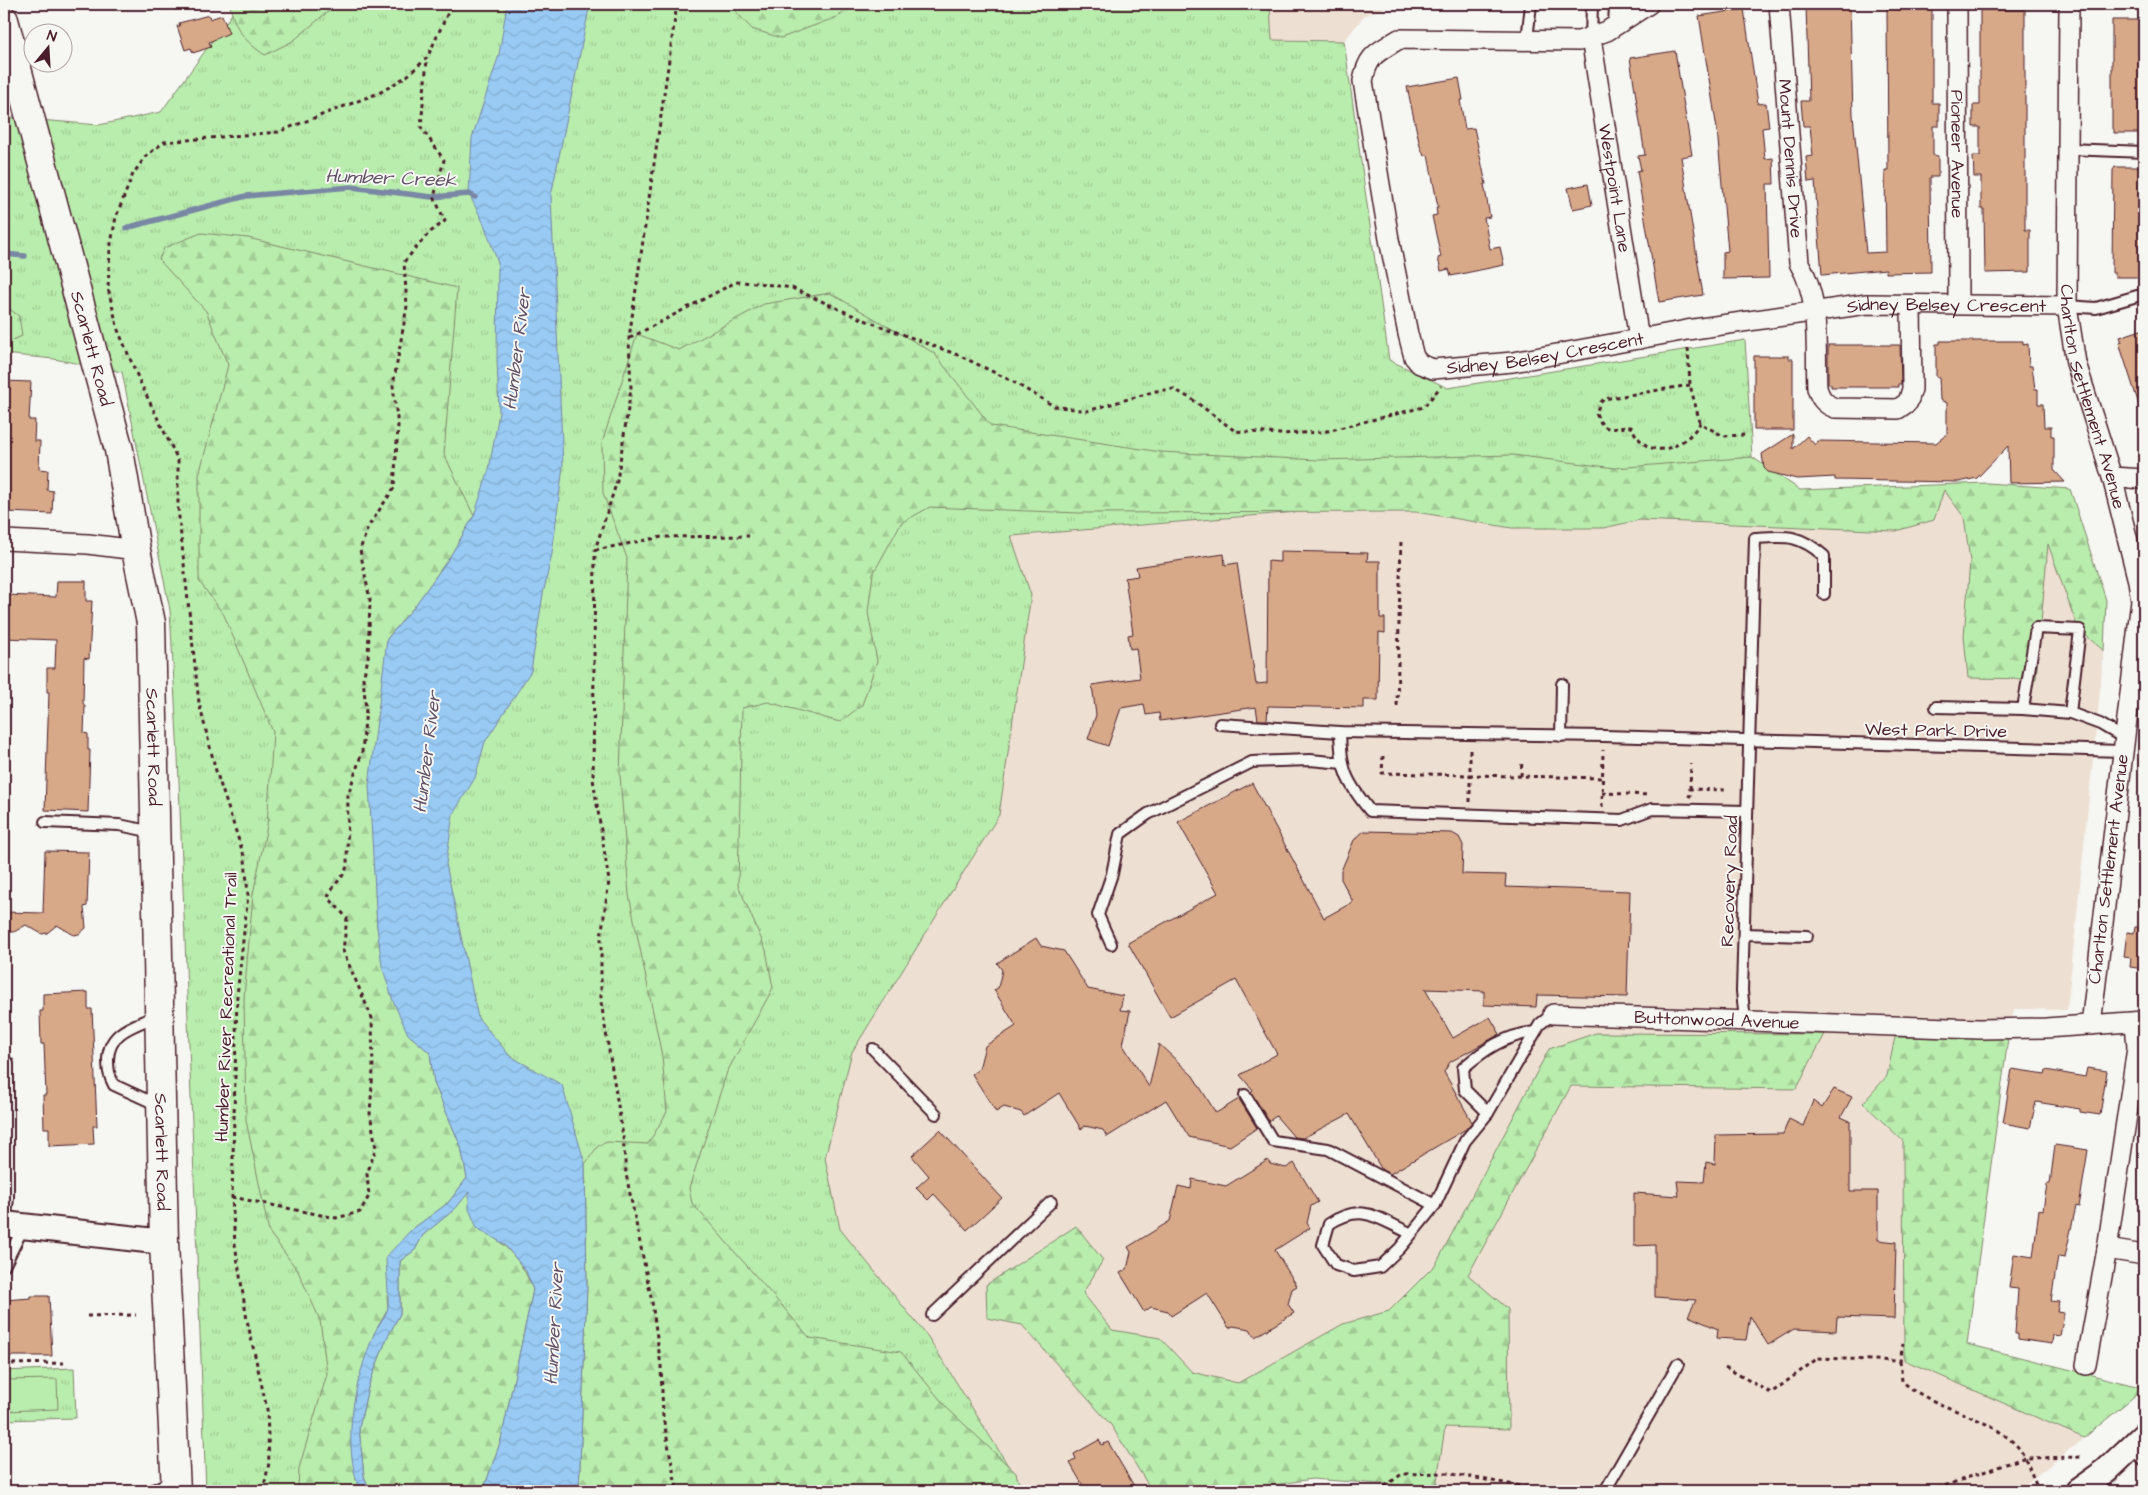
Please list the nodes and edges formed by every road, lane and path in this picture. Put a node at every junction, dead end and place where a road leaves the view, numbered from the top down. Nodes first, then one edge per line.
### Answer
1 (452, 4) edge
2 (676, 4) edge
3 (1532, 4) edge
4 (1592, 4) edge
5 (1615, 4) edge
6 (1649, 4) edge
7 (1778, 4) edge
8 (1956, 4) edge
9 (2069, 4) edge
10 (4, 20) edge
11 (1614, 26) junction
12 (1591, 38) junction
13 (1527, 40) junction
14 (427, 58) junction
15 (2068, 149) junction
16 (2144, 152) edge
17 (2144, 294) edge
18 (1958, 304) junction
19 (1911, 305) junction
20 (2067, 306) junction
21 (1814, 310) junction
22 (1687, 330) junction
23 (629, 338) junction
24 (1639, 339) junction
25 (1456, 368) junction
26 (1690, 385) junction
27 (1700, 423) junction
28 (1746, 435) dead end
29 (2112, 477) junction
30 (2144, 479) edge
31 (749, 536) dead end
32 (4, 540) edge
33 (1401, 540) dead end
34 (136, 550) junction
35 (594, 550) junction
36 (1824, 594) dead end
37 (1562, 684) dead end
38 (1397, 706) dead end
39 (1936, 707) dead end
40 (2023, 709) junction
41 (2070, 713) junction
42 (1220, 724) dead end
43 (1340, 732) junction
44 (1561, 736) junction
45 (1750, 742) junction
46 (2123, 744) junction
47 (1470, 747) dead end
48 (1603, 750) dead end
49 (1383, 756) dead end
50 (1522, 760) dead end
51 (1343, 763) junction
52 (1691, 764) dead end
53 (1470, 775) junction
54 (1521, 776) junction
55 (1603, 778) junction
56 (1690, 789) junction
57 (1726, 790) dead end
58 (1602, 793) junction
59 (1651, 795) dead end
60 (1681, 795) dead end
61 (1470, 805) dead end
62 (1602, 808) dead end
63 (1747, 811) junction
64 (45, 822) dead end
65 (156, 832) junction
66 (1744, 934) junction
67 (1807, 936) dead end
68 (1111, 944) dead end
69 (159, 1014) junction
70 (1553, 1014) joint
71 (1745, 1021) junction
72 (2140, 1022) edge
73 (2091, 1024) junction
74 (1535, 1032) junction
75 (873, 1049) dead end
76 (8, 1063) dead end
77 (1245, 1095) dead end
78 (161, 1106) junction
79 (1488, 1113) junction
80 (936, 1114) dead end
81 (232, 1197) junction
82 (1051, 1202) dead end
83 (1435, 1204) junction
84 (11, 1224) edge
85 (1410, 1233) junction
86 (164, 1242) junction
87 (2107, 1250) junction
88 (2144, 1255) edge
89 (4, 1266) edge
90 (136, 1315) dead end
91 (932, 1315) dead end
92 (87, 1316) dead end
93 (1903, 1344) dead end
94 (1900, 1362) junction
95 (66, 1363) dead end
96 (4, 1364) edge
97 (1678, 1364) dead end
98 (2086, 1365) dead end
99 (1725, 1367) dead end
100 (2142, 1443) edge
101 (2023, 1458) junction
102 (2084, 1458) dead end
103 (175, 1485) edge
104 (2037, 1487) dead end
105 (151, 1491) edge
106 (263, 1491) edge
107 (677, 1491) edge
108 (1378, 1491) edge
109 (1549, 1491) edge
110 (1605, 1491) edge
111 (1930, 1491) edge
112 (2078, 1491) edge

1 - 14 path
2 - 23 path
3 - 13 lane
4 - 12 lane
5 - 11 lane
6 - 11 street, Sidney Belsey Crescent
7 - 21 street, Mount Dennis Drive
8 - 18 street, Pioneer Avenue
9 - 15 street, Charlton Settlement Avenue
10 - 34 main road, Scarlett Road
11 - 12 street, Sidney Belsey Crescent
12 - 13 street, Sidney Belsey Crescent
12 - 24 street, Westpoint Lane
13 - 25 street, Sidney Belsey Crescent
14 - 81 path
14 - 81 path, Humber River Recreational Trail
15 - 16 lane
15 - 20 street, Charlton Settlement Avenue
17 - 20 lane
18 - 19 street, Sidney Belsey Crescent
18 - 20 street, Sidney Belsey Crescent
19 - 21 street, Sidney Belsey Crescent
19 - 21 street, Mount Dennis Drive
20 - 29 street, Charlton Settlement Avenue
21 - 22 street, Sidney Belsey Crescent
22 - 24 street, Sidney Belsey Crescent
22 - 26 path
23 - 25 path
23 - 35 path
24 - 25 street, Sidney Belsey Crescent
26 - 27 path
26 - 27 path
27 - 28 path
29 - 30 street
29 - 46 street, Charlton Settlement Avenue
31 - 35 path
32 - 34 street
33 - 38 path
34 - 65 main road, Scarlett Road
35 - 107 path
36 - 45 lane, Recovery Road
37 - 44 lane
39 - 40 lane
40 - 41 lane
40 - 41 lane
41 - 46 lane
42 - 43 lane, West Park Drive
43 - 44 lane, West Park Drive
43 - 51 lane
44 - 45 lane, West Park Drive
45 - 46 lane, West Park Drive
45 - 63 lane, Recovery Road
46 - 73 street, Charlton Settlement Avenue
47 - 53 path
48 - 55 path
49 - 53 path
50 - 54 path
51 - 63 lane
51 - 68 lane
52 - 56 path
53 - 54 path
53 - 61 path
54 - 55 path
55 - 58 path
56 - 57 path
56 - 60 path
58 - 59 path
58 - 62 path
63 - 66 lane, Recovery Road
64 - 65 lane
65 - 69 main road, Scarlett Road
66 - 67 lane
66 - 71 lane, Recovery Road
69 - 78 main road, Scarlett Road
69 - 78 lane
70 - 71 street, Buttonwood Avenue
70 - 74 lane, Buttonwood Avenue
71 - 73 street, Buttonwood Avenue
72 - 73 street, Buttonwood Avenue
72 - 87 street
74 - 79 lane, Buttonwood Avenue
74 - 79 lane
75 - 80 lane
76 - 84 lane
77 - 83 lane
78 - 86 main road, Scarlett Road
79 - 83 lane, Buttonwood Avenue
81 - 106 path, Humber River Recreational Trail
82 - 91 lane
83 - 85 lane, Buttonwood Avenue
84 - 86 street
84 - 89 lane
85 - 85 lane, Buttonwood Avenue
86 - 103 main road, Scarlett Road
87 - 88 street
87 - 98 street
90 - 92 path
93 - 94 path
94 - 99 path
94 - 101 path
95 - 96 path
97 - 110 lane
100 - 112 street
101 - 102 path
101 - 104 path
101 - 111 path
103 - 105 lane
108 - 109 path

